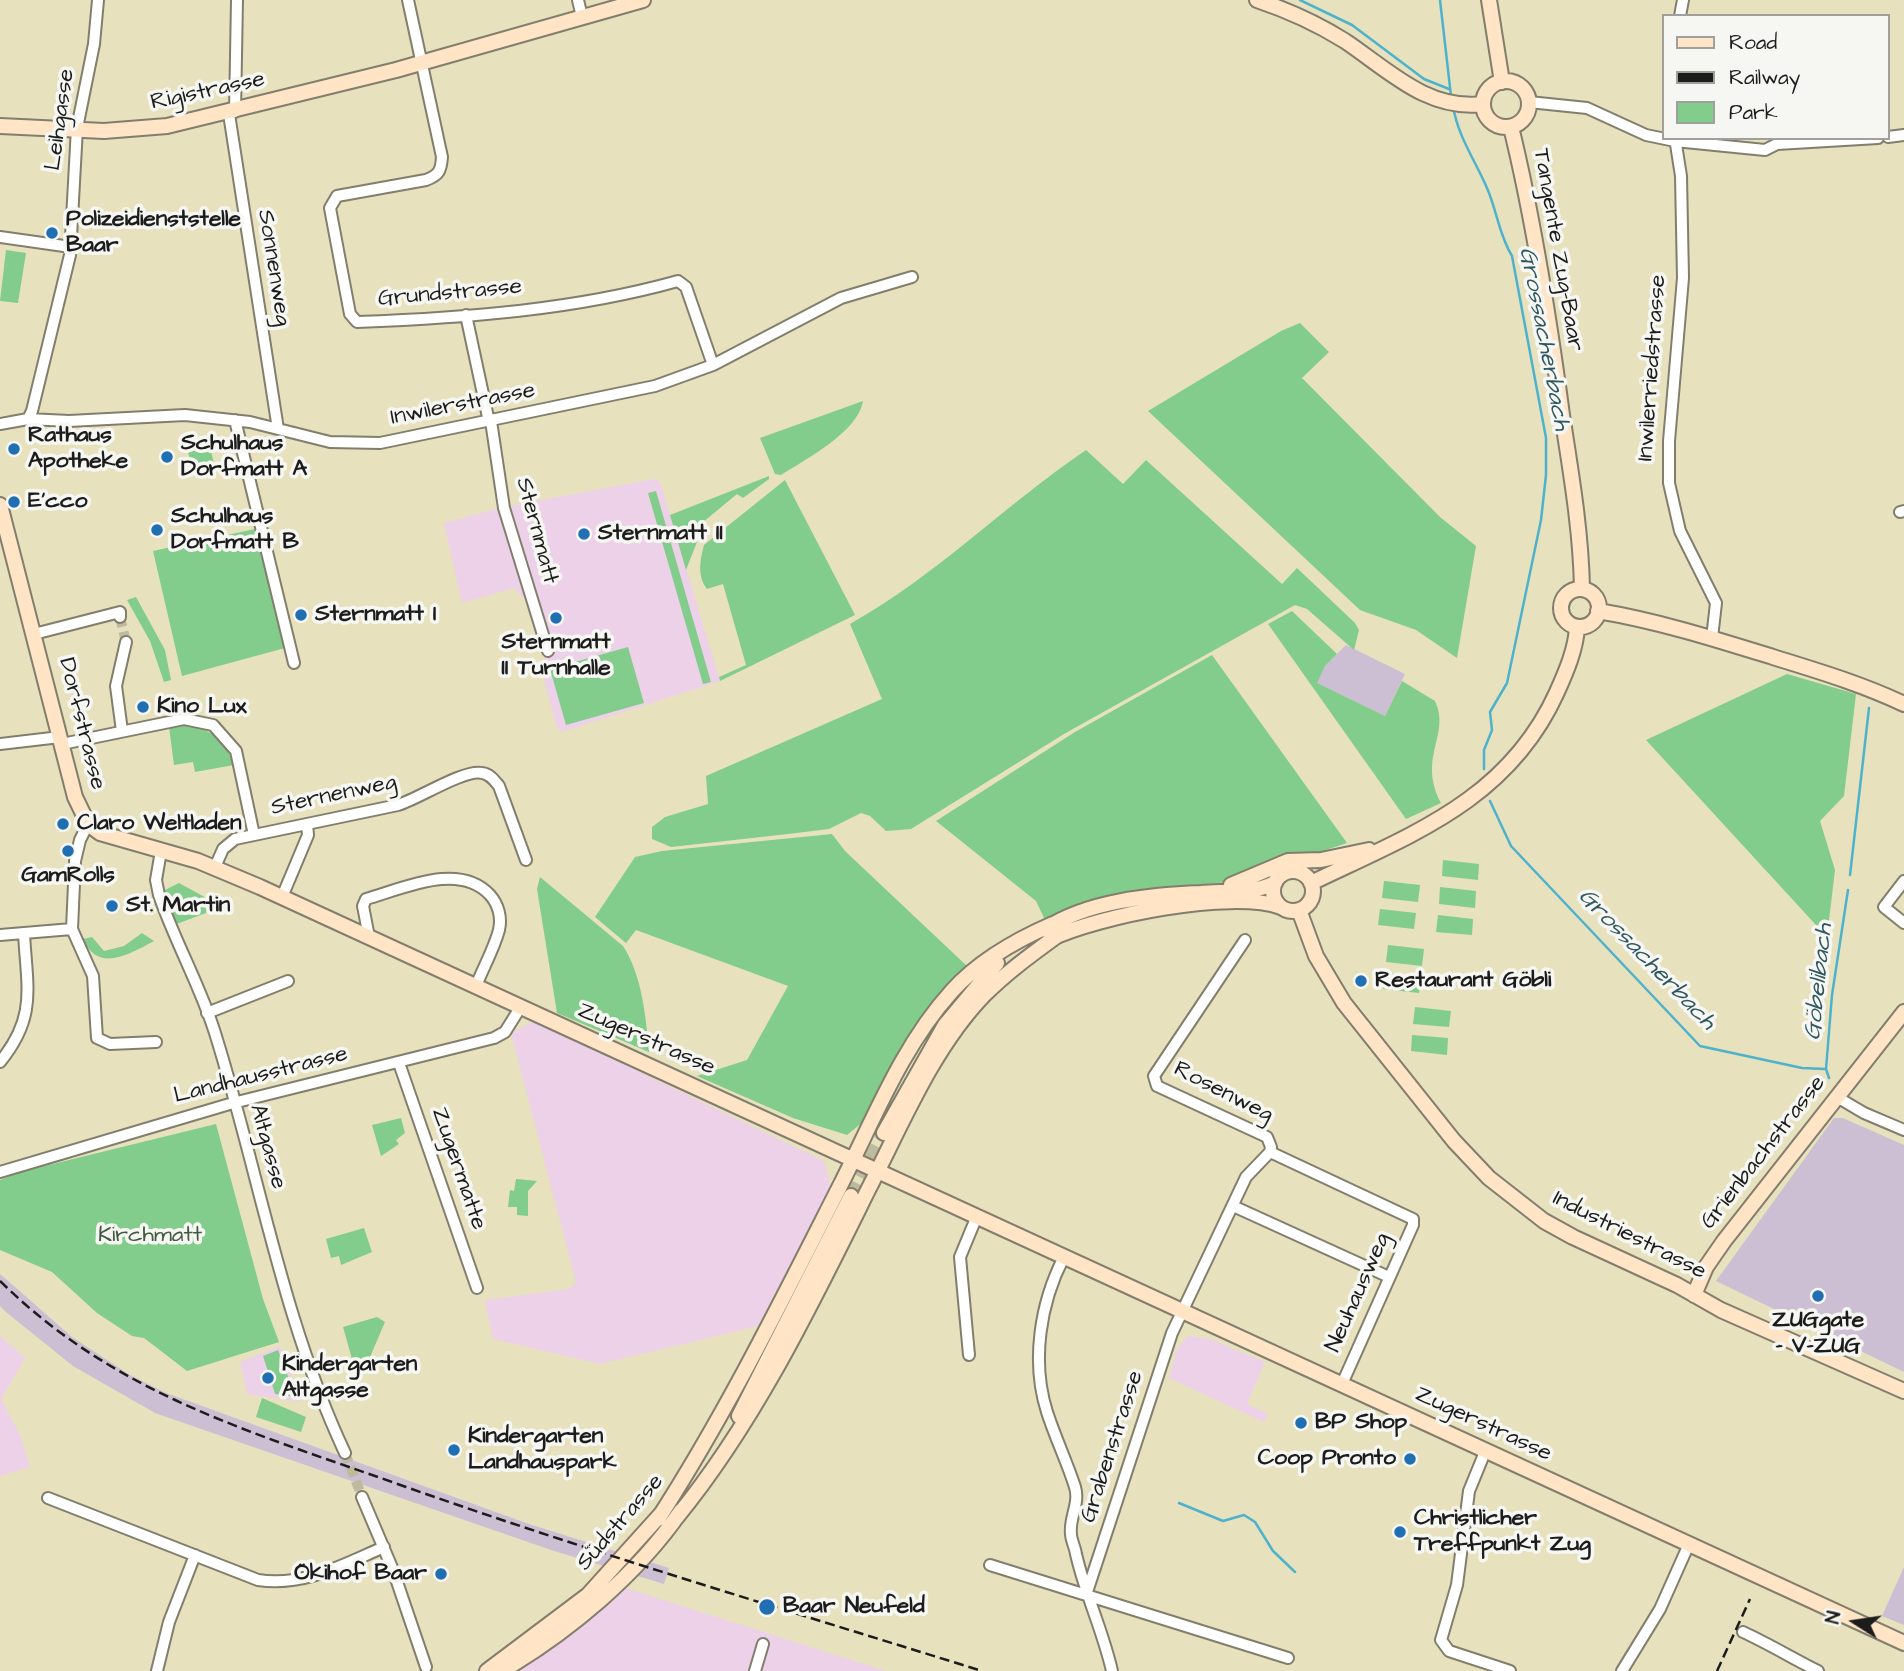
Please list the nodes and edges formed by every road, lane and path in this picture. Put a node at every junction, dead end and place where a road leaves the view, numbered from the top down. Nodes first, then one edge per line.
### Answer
1 (98, 0) edge
2 (237, 0) edge
3 (408, 0) edge
4 (578, 0) edge
5 (643, 0) edge
6 (1257, 0) edge
7 (1489, 0) edge
8 (583, 17) junction
9 (420, 62) junction
10 (1503, 82) junction
11 (1529, 102) junction
12 (1483, 104) junction
13 (232, 113) junction
14 (0, 126) edge
15 (1511, 127) junction
16 (77, 128) junction
17 (1662, 138) edge
18 (1675, 140) edge
19 (1844, 140) edge
20 (0, 237) edge
21 (71, 247) junction
22 (912, 277) dead end
23 (466, 315) junction
24 (713, 365) junction
25 (28, 419) junction
26 (235, 420) junction
27 (490, 421) junction
28 (0, 425) edge
29 (278, 429) junction
30 (0, 505) edge
31 (4, 536) edge
32 (1582, 589) junction
33 (1598, 611) junction
34 (120, 615) dead end
35 (1577, 627) junction
36 (34, 634) junction
37 (1712, 638) junction
38 (126, 642) tunnel mouth
39 (548, 650) dead end
40 (294, 663) dead end
41 (1904, 704) edge
42 (122, 731) junction
43 (61, 741) junction
44 (0, 744) edge
45 (88, 824) junction
46 (307, 824) junction
47 (254, 835) junction
48 (1381, 850) junction
49 (161, 851) junction
50 (526, 860) dead end
51 (215, 867) junction
52 (1904, 881) edge
53 (1275, 883) junction
54 (1311, 883) junction
55 (1198, 893) junction
56 (282, 897) junction
57 (1281, 907) junction
58 (1299, 910) junction
59 (1904, 923) edge
60 (72, 929) junction
61 (1055, 930) junction
62 (24, 934) junction
63 (0, 935) edge
64 (369, 937) junction
65 (1245, 940) dead end
66 (288, 981) dead end
67 (476, 986) junction
68 (520, 1008) junction
69 (1904, 1012) edge
70 (207, 1013) junction
71 (156, 1042) dead end
72 (0, 1062) edge
73 (399, 1063) junction
74 (1837, 1097) junction
75 (233, 1103) junction
76 (1904, 1130) edge
77 (884, 1133) tunnel mouth
78 (1270, 1152) junction
79 (854, 1159) junction
80 (878, 1170) junction
81 (0, 1171) edge
82 (851, 1196) tunnel mouth
83 (1233, 1206) junction
84 (977, 1216) junction
85 (1413, 1219) joint
86 (1064, 1257) junction
87 (1389, 1277) junction
88 (477, 1288) dead end
89 (1694, 1295) junction
90 (1181, 1312) junction
91 (970, 1356) dead end
92 (758, 1374) junction
93 (1342, 1384) junction
94 (1904, 1391) edge
95 (1485, 1452) junction
96 (345, 1453) tunnel mouth
97 (362, 1497) tunnel mouth
98 (48, 1498) dead end
99 (676, 1518) junction
100 (658, 1519) junction
101 (1689, 1544) junction
102 (384, 1548) junction
103 (195, 1555) junction
104 (990, 1565) dead end
105 (1086, 1595) junction
106 (1743, 1632) dead end
107 (763, 1643) dead end
108 (1904, 1643) edge
109 (1288, 1658) dead end
110 (426, 1667) dead end
111 (158, 1671) edge
112 (487, 1671) edge
113 (502, 1671) edge
114 (755, 1671) edge
115 (1112, 1671) edge
116 (1510, 1671) edge
117 (1622, 1671) edge
118 (1818, 1671) edge

1 - 16 street, Leihgasse
2 - 13 street, Sonnenweg
3 - 9 street
4 - 8 street
5 - 8 main road, Rigistrasse
6 - 12 main road
7 - 10 main road
8 - 9 main road, Rigistrasse
9 - 13 main road, Rigistrasse
9 - 23 street, Grundstrasse
10 - 11 main road
10 - 12 main road
11 - 15 main road, Tangente Zug-Baar
11 - 17 street
12 - 15 main road, Tangente Zug-Baar
13 - 16 main road, Rigistrasse
13 - 29 street, Sonnenweg
14 - 16 main road, Rigistrasse
15 - 32 main road, Tangente Zug-Baar
16 - 21 street, Leihgasse
18 - 19 street
18 - 37 street, Inwilerriedstrasse
20 - 21 street
21 - 25 street, Leihgasse
22 - 24 street, Inwilerstrasse
23 - 24 street, Grundstrasse
23 - 27 street, Sternmatt
24 - 27 street, Inwilerstrasse
25 - 26 street, Inwilerstrasse
25 - 28 street, Inwilerstrasse
26 - 29 street, Inwilerstrasse
26 - 40 street
27 - 29 street, Inwilerstrasse
27 - 39 street, Sternmatt
30 - 31 main road, Dorfstrasse
31 - 36 main road, Dorfstrasse
32 - 33 main road
32 - 35 main road
33 - 35 main road
33 - 37 main road
34 - 36 street, Dorfstrasse
35 - 48 main road
36 - 43 main road, Dorfstrasse
37 - 41 main road
38 - 42 street
42 - 43 street
42 - 47 street
43 - 44 street
43 - 45 main road, Dorfstrasse
45 - 49 main road, Zugerstrasse
45 - 60 street
46 - 47 street, Sternenweg
46 - 50 street, Sternenweg
46 - 56 street
47 - 51 street, Sternenweg
48 - 54 main road
48 - 55 main road
49 - 51 main road, Zugerstrasse
49 - 70 street, Altgasse
51 - 56 main road, Zugerstrasse
52 - 59 street
53 - 54 main road
53 - 55 main road
53 - 57 main road
54 - 58 main road
55 - 61 main road
56 - 64 main road, Zugerstrasse
57 - 58 main road
57 - 61 main road
58 - 89 main road, Industriestrasse
60 - 62 street
60 - 71 street
61 - 77 main road
61 - 79 main road
61 - 80 main road
62 - 63 street
62 - 72 street
64 - 67 main road, Zugerstrasse
64 - 67 street
65 - 78 street, Rosenweg
66 - 70 street
67 - 68 main road, Zugerstrasse
68 - 73 street, Landhausstrasse
68 - 79 main road, Zugerstrasse
69 - 74 main road, Grienbachstrasse
70 - 75 street, Altgasse
73 - 75 street, Landhausstrasse
73 - 88 street, Zugermatte
74 - 76 street
74 - 89 main road, Grienbachstrasse
75 - 81 street, Landhausstrasse
75 - 96 street, Altgasse
78 - 83 street
78 - 85 street, Rosenweg
79 - 80 main road, Zugerstrasse
79 - 100 main road
80 - 84 main road, Zugerstrasse
80 - 99 main road
82 - 92 main road, Südstrasse
83 - 87 street
83 - 90 street
84 - 86 main road, Zugerstrasse
84 - 91 street
85 - 87 street, Neuhausweg
86 - 90 main road, Zugerstrasse
86 - 105 street
87 - 93 street, Neuhausweg
89 - 94 main road, Industriestrasse
90 - 93 main road, Zugerstrasse
90 - 105 street, Grabenstrasse
92 - 99 main road, Südstrasse
92 - 100 main road, Südstrasse
93 - 95 main road, Zugerstrasse
95 - 101 main road, Zugerstrasse
95 - 116 street
97 - 102 street
98 - 103 street
99 - 113 main road, Südstrasse
100 - 112 main road, Südstrasse
101 - 108 main road, Zugerstrasse
101 - 117 street
102 - 103 street
102 - 110 street
103 - 111 street
104 - 105 street
105 - 109 street
105 - 115 street
106 - 118 street
107 - 114 street

